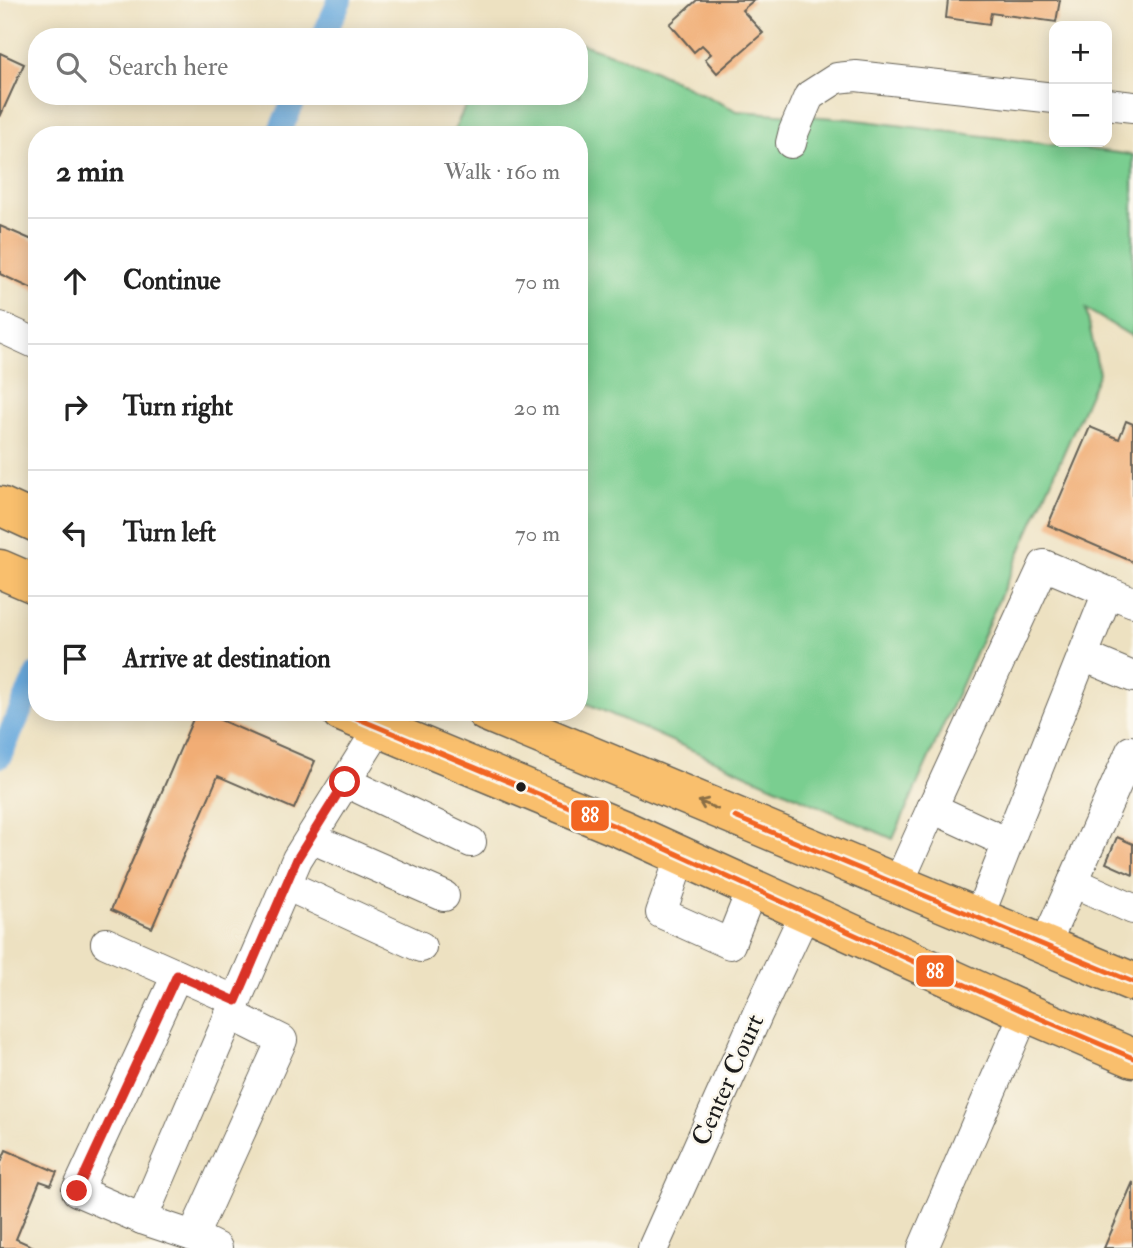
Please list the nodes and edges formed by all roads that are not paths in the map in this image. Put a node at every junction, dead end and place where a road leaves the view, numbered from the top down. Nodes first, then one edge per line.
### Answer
1 (1049, 98) edge
2 (1112, 105) edge
3 (1133, 107) edge
4 (791, 143) dead end
5 (0, 327) edge
6 (28, 340) edge
7 (0, 506) edge
8 (28, 519) edge
9 (1121, 597) edge
10 (1083, 656) junction
11 (1133, 677) edge
12 (382, 721) edge
13 (385, 721) edge
14 (508, 721) edge
15 (1133, 752) edge
16 (345, 782) junction
17 (932, 808) junction
18 (311, 838) junction
19 (471, 842) dead end
20 (1008, 844) junction
21 (681, 856) junction
22 (1073, 882) junction
23 (898, 884) junction
24 (286, 885) junction
25 (752, 889) junction
26 (444, 896) dead end
27 (1133, 909) edge
28 (805, 913) junction
29 (978, 918) junction
30 (106, 943) dead end
31 (1045, 946) junction
32 (421, 947) dead end
33 (177, 975) junction
34 (1133, 982) edge
35 (233, 1008) junction
36 (1025, 1012) junction
37 (1133, 1058) edge
38 (142, 1219) junction
39 (205, 1242) edge
40 (653, 1248) edge
41 (923, 1248) edge

1 - 4 street
2 - 3 street
5 - 6 street
7 - 8 main road
9 - 10 street
9 - 17 street
10 - 11 street
10 - 20 street
12 - 16 street
13 - 21 main road
23 -> 14 main road
15 - 22 street
16 - 18 street
16 - 19 street
17 - 20 street
17 - 23 street
18 - 24 street
18 - 26 street
20 - 29 street
21 - 25 main road
21 - 25 street
22 - 27 street
22 - 31 street
23 - 29 main road
24 - 32 street
24 - 35 street
25 - 28 main road
28 - 36 main road
28 - 40 street, Center Court
29 - 31 main road
30 - 33 street
31 - 34 main road
33 - 35 street
33 - 38 street
35 - 38 street
35 - 39 street
36 - 37 main road
36 - 41 street
38 - 39 street

